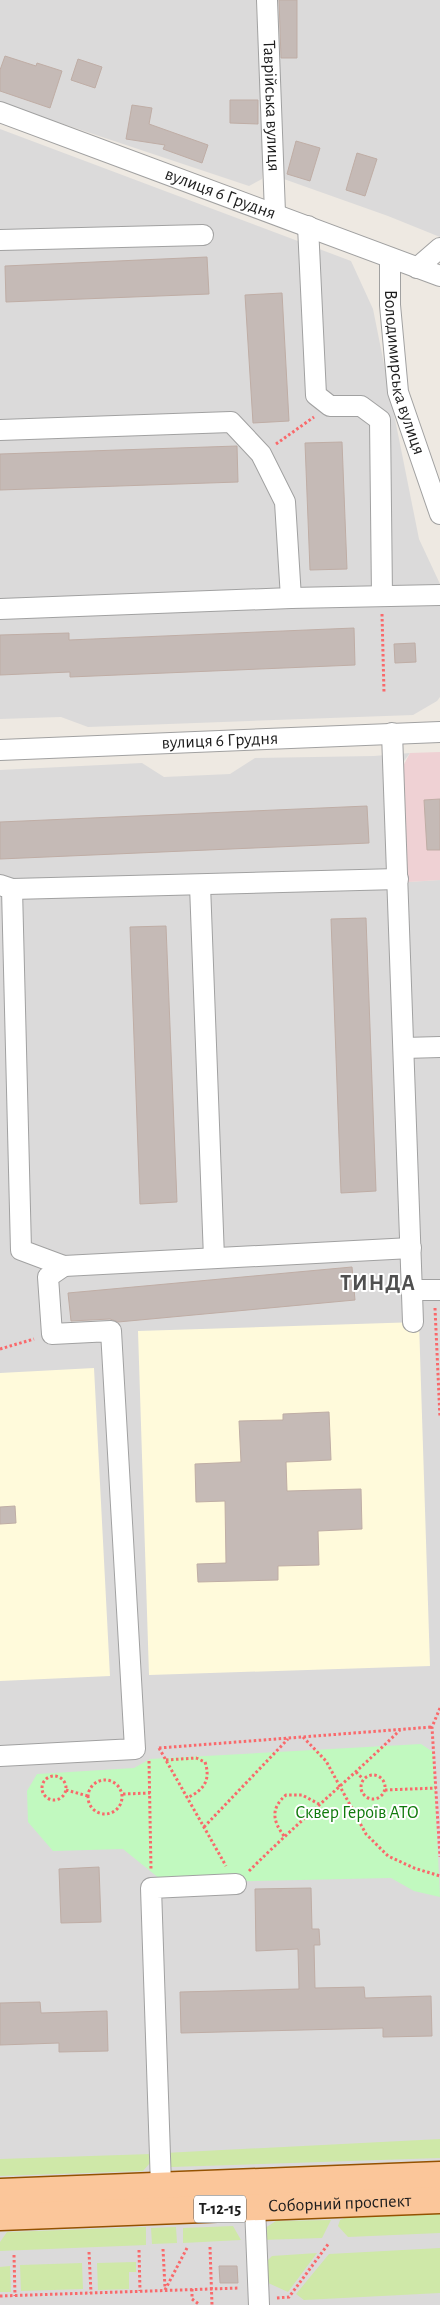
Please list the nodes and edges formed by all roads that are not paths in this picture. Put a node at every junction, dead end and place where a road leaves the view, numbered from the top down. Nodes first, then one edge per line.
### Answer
1 (267, 0) edge
2 (0, 112) edge
3 (275, 213) junction
4 (308, 226) junction
5 (204, 235) dead end
6 (0, 240) edge
7 (440, 248) edge
8 (390, 258) junction
9 (417, 268) junction
10 (440, 276) edge
11 (0, 430) edge
12 (440, 514) edge
13 (440, 594) edge
14 (382, 596) junction
15 (291, 598) junction
16 (0, 609) edge
17 (440, 732) edge
18 (392, 733) junction
19 (0, 750) edge
20 (398, 879) junction
21 (200, 885) junction
22 (6, 887) edge
23 (440, 1046) edge
24 (404, 1048) junction
25 (411, 1248) junction
26 (214, 1258) junction
27 (64, 1266) junction
28 (412, 1290) junction
29 (440, 1290) edge
30 (413, 1322) dead end
31 (0, 1756) edge
32 (236, 1884) road end
33 (440, 2175) edge
34 (161, 2186) junction
35 (390, 2189) junction
36 (0, 2192) edge
37 (440, 2200) edge
38 (255, 2207) junction
39 (0, 2217) edge
40 (263, 2297) edge

1 - 3 street, Таврійська вулиця
2 - 3 street, вулиця 6 Грудня
3 - 4 street, вулиця 6 Грудня
4 - 8 street, вулиця 6 Грудня
4 - 14 street
5 - 6 street
7 - 9 street
8 - 9 street, вулиця 6 Грудня
8 - 12 street, Володимирська вулиця
9 - 10 street, вулиця 6 Грудня
11 - 15 street
13 - 14 street
14 - 15 street
15 - 16 street
17 - 18 street, вулиця 6 Грудня
18 - 19 street, вулиця 6 Грудня
18 - 20 street
20 - 21 street
20 - 24 street
21 - 22 street
21 - 26 street
22 - 27 street
23 - 24 street
24 - 25 street
25 - 26 street
25 - 28 street
26 - 27 street
27 - 31 street
28 - 29 street
28 - 30 street
32 - 34 street
33 - 35 main road, Соборний проспект / Т-12-15
34 - 35 main road, Соборний проспект / Т-12-15
34 - 36 main road, Соборний проспект / Т-12-15
35 - 37 main road, Соборний проспект / Т-12-15
35 - 38 main road, Соборний проспект / Т-12-15
38 - 39 main road, Соборний проспект / Т-12-15
38 - 40 street

